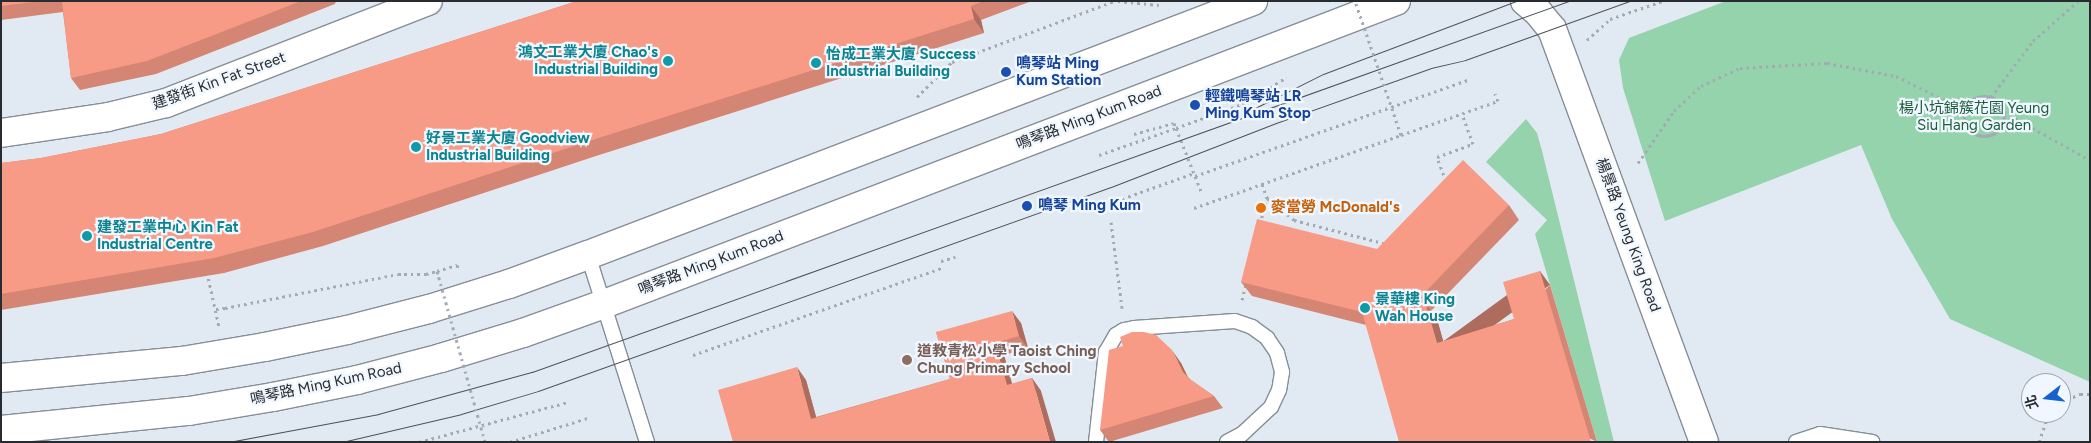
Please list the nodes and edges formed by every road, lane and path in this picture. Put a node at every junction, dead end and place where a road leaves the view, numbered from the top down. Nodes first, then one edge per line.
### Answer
1 (1114, 1) edge
2 (1118, 1) edge
3 (1253, 1) edge
4 (1355, 1) edge
5 (1396, 1) edge
6 (1524, 1) edge
7 (1554, 1) edge
8 (1663, 1) edge
9 (2078, 1) edge
10 (425, 2) edge
11 (1166, 6) dead end
12 (1552, 29) junction
13 (1587, 40) dead end
14 (1287, 77) dead end
15 (1470, 79) dead end
16 (1495, 94) dead end
17 (1991, 97) junction
18 (914, 100) dead end
19 (1965, 110) junction
20 (2004, 112) junction
21 (1462, 113) junction
22 (1176, 128) junction
23 (1, 132) edge
24 (1401, 135) junction
25 (1128, 136) dead end
26 (1099, 155) dead end
27 (2090, 160) edge
28 (1638, 163) dead end
29 (1194, 175) junction
30 (1262, 184) junction
31 (1449, 188) edge
32 (1201, 191) dead end
33 (1267, 198) junction
34 (1116, 201) dead end
35 (1194, 208) dead end
36 (1111, 222) dead end
37 (1260, 226) edge
38 (1394, 245) edge
39 (588, 255) junction
40 (955, 257) dead end
41 (942, 262) dead end
42 (457, 265) dead end
43 (944, 268) dead end
44 (468, 270) dead end
45 (207, 271) edge
46 (437, 271) junction
47 (1248, 274) edge
48 (450, 275) dead end
49 (441, 278) dead end
50 (432, 280) dead end
51 (1241, 303) edge
52 (604, 304) junction
53 (216, 309) junction
54 (1122, 311) dead end
55 (220, 333) dead end
56 (693, 355) dead end
57 (1, 378) edge
58 (2090, 394) edge
59 (2071, 398) edge
60 (568, 402) dead end
61 (588, 418) dead end
62 (2046, 423) edge
63 (1, 430) edge
64 (419, 442) edge
65 (485, 442) edge
66 (510, 442) edge
67 (647, 442) edge
68 (1096, 442) edge
69 (1227, 442) edge
70 (1704, 442) edge
71 (1796, 442) edge
72 (1872, 442) edge
73 (2039, 442) edge

1 - 18 path
2 - 11 path
3 - 39 main road
4 - 24 path, bridge
5 - 52 main road, 鳴琴路 Ming Kum Road
6 - 12 main road, 楊景路 Yeung King Road
7 - 12 main road, 楊景路 Yeung King Road
8 - 13 path
9 - 17 path
10 - 23 main road, 建發街 Kin Fat Street
12 - 70 main road, 楊景路 Yeung King Road
14 - 22 path
15 - 29 path
16 - 21 path
17 - 19 path
17 - 20 path
19 - 20 path
19 - 28 path
20 - 27 path
21 - 24 path
21 - 31 path
22 - 25 path
22 - 26 path
22 - 29 path
24 - 30 path, bridge
29 - 32 path
29 - 34 path
30 - 33 path
30 - 35 path, bridge
33 - 37 path
33 - 38 path
36 - 54 path
39 - 52 lane
39 - 57 main road
40 - 41 path
42 - 46 path
43 - 56 path
44 - 48 path
45 - 53 path
46 - 53 path, bridge
46 - 65 path, bridge
47 - 51 path
49 - 50 path
52 - 63 main road, 鳴琴路 Ming Kum Road
52 - 67 lane
53 - 55 path
58 - 59 path
60 - 64 path
61 - 66 path
62 - 73 path
68 - 69 lane
71 - 72 lane

